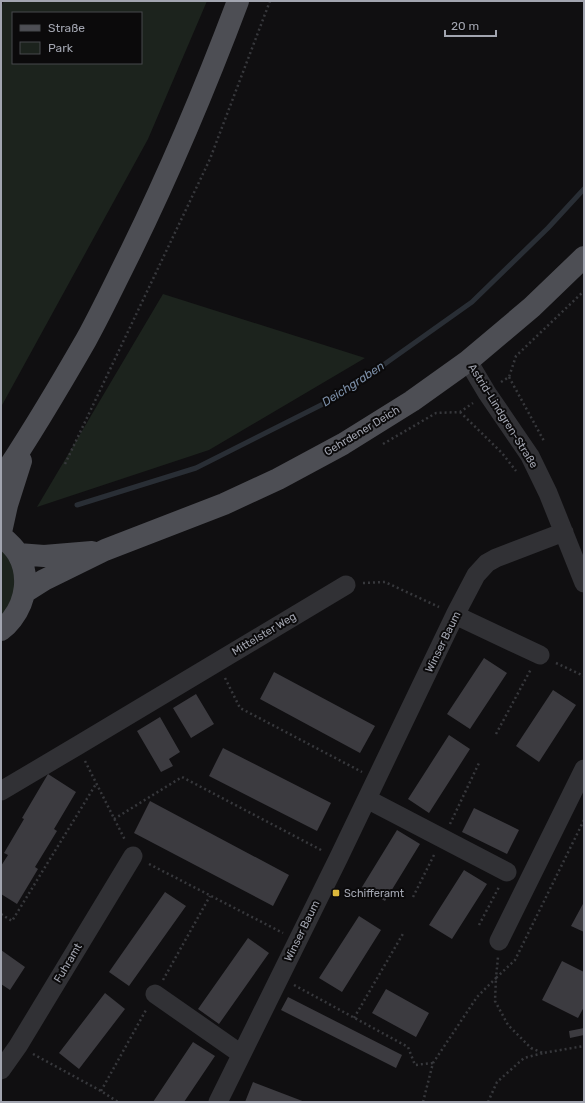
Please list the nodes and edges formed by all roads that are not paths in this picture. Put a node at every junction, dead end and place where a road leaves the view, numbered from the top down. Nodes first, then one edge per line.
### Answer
1 (238, 1) edge
2 (584, 257) edge
3 (468, 361) junction
4 (28, 439) junction
5 (1, 479) edge
6 (1, 532) edge
7 (564, 532) junction
8 (1, 536) edge
9 (105, 550) junction
10 (18, 554) junction
11 (584, 583) edge
12 (346, 585) road end
13 (25, 592) junction
14 (455, 615) junction
15 (1, 630) edge
16 (540, 655) road end
17 (584, 769) edge
18 (1, 790) edge
19 (367, 799) junction
20 (133, 856) road end
21 (507, 872) road end
22 (499, 940) road end
23 (155, 994) dead end
24 (241, 1054) junction
25 (1, 1070) edge
26 (218, 1102) edge

1 - 4 main road
2 - 3 main road, Gehrdener Deich
3 - 7 street, Astrid-Lindgren-Straße
3 - 9 main road, Gehrdener Deich
4 - 5 main road
4 - 6 main road
7 - 11 street, Astrid-Lindgren-Straße
7 - 14 street, Winser Baum
8 - 10 main road
9 - 10 main road, Gehrdener Deich
9 - 13 main road, Gehrdener Deich
10 - 13 main road
12 - 18 street, Mittelster Weg
13 - 15 main road
14 - 16 street
14 - 19 street, Winser Baum
17 - 22 street
19 - 21 street
19 - 24 street, Winser Baum
20 - 25 street, Fuhramt
23 - 24 street
24 - 26 street, Winser Baum

